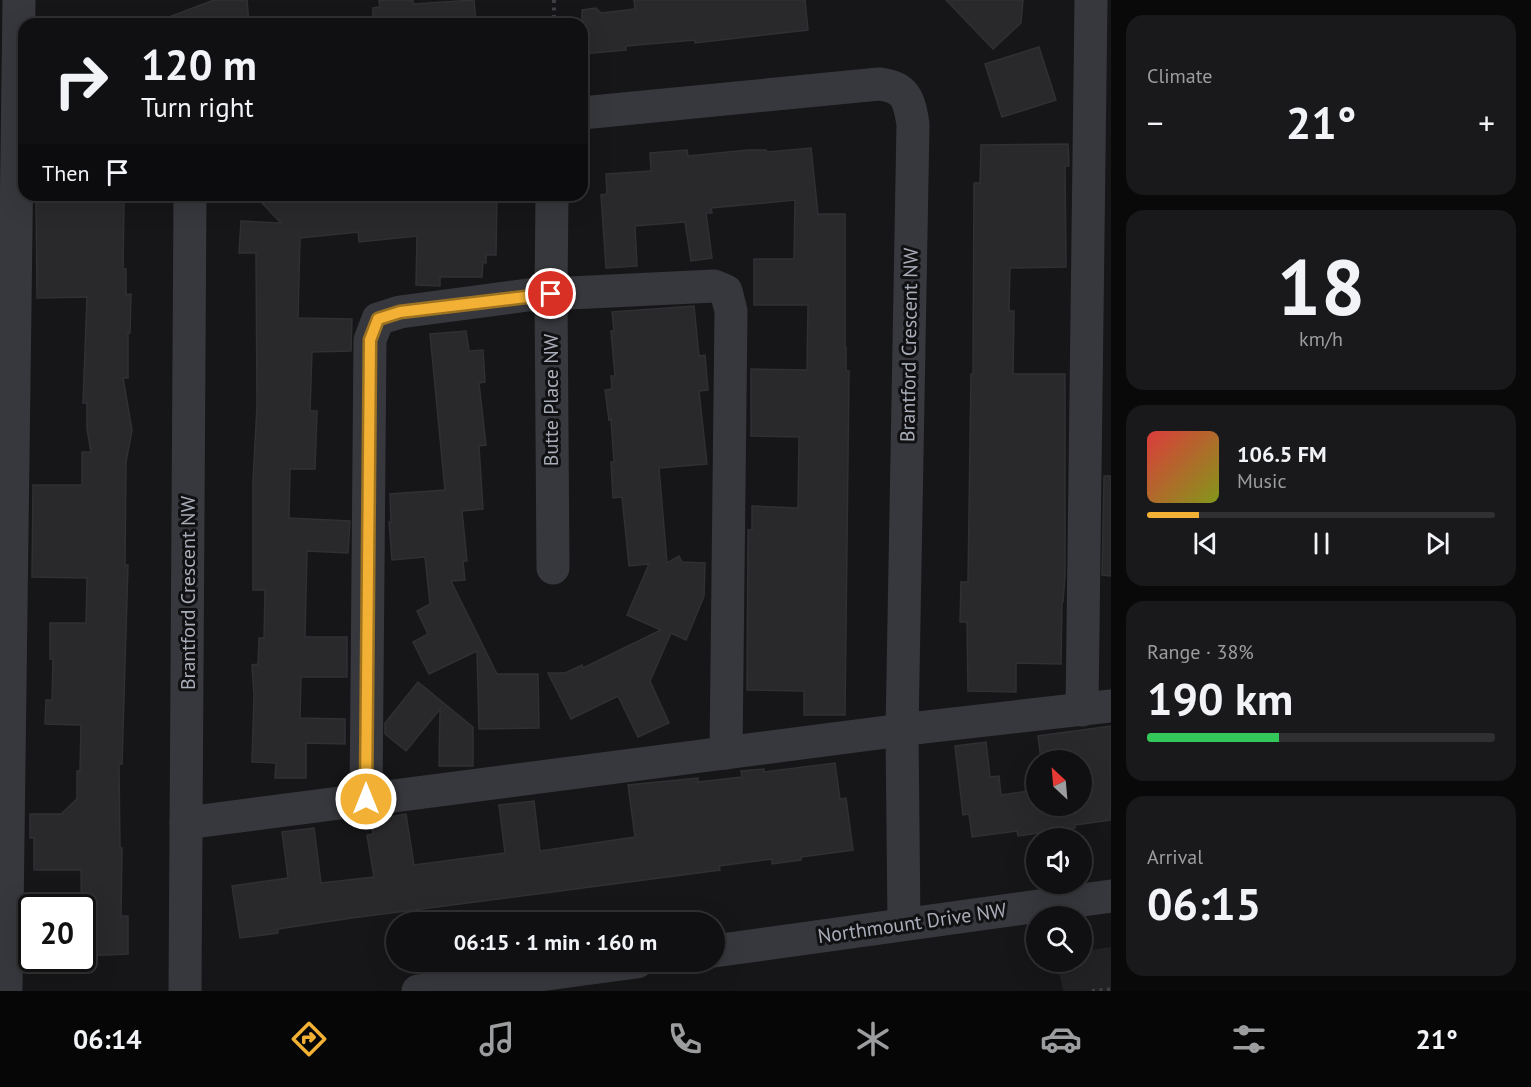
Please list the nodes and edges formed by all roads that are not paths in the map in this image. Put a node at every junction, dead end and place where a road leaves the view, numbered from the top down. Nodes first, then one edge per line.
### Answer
1 (19, 0) edge
2 (1091, 0) edge
3 (19, 18) edge
4 (18, 76) edge
5 (588, 112) edge
6 (190, 201) edge
7 (552, 201) edge
8 (551, 294) junction
9 (553, 568) dead end
10 (1096, 708) edge
11 (902, 730) junction
12 (726, 753) junction
13 (366, 799) junction
14 (186, 824) junction
15 (1111, 896) edge
16 (904, 924) junction
17 (725, 949) edge
18 (561, 972) edge
19 (6, 991) edge
20 (185, 991) edge
21 (418, 991) edge

1 - 3 street
2 - 10 street
4 - 19 street
5 - 11 street, Brantford Crescent NW
6 - 14 street, Brantford Crescent NW
7 - 8 street, Butte Place NW
8 - 9 street, Butte Place NW
8 - 12 street
8 - 13 street
10 - 11 street
11 - 12 street
11 - 16 street, Brantford Crescent NW
12 - 13 street
13 - 14 street
14 - 20 street, Brantford Crescent NW
15 - 16 street, Northmount Drive NW
16 - 17 street, Northmount Drive NW
18 - 21 street

